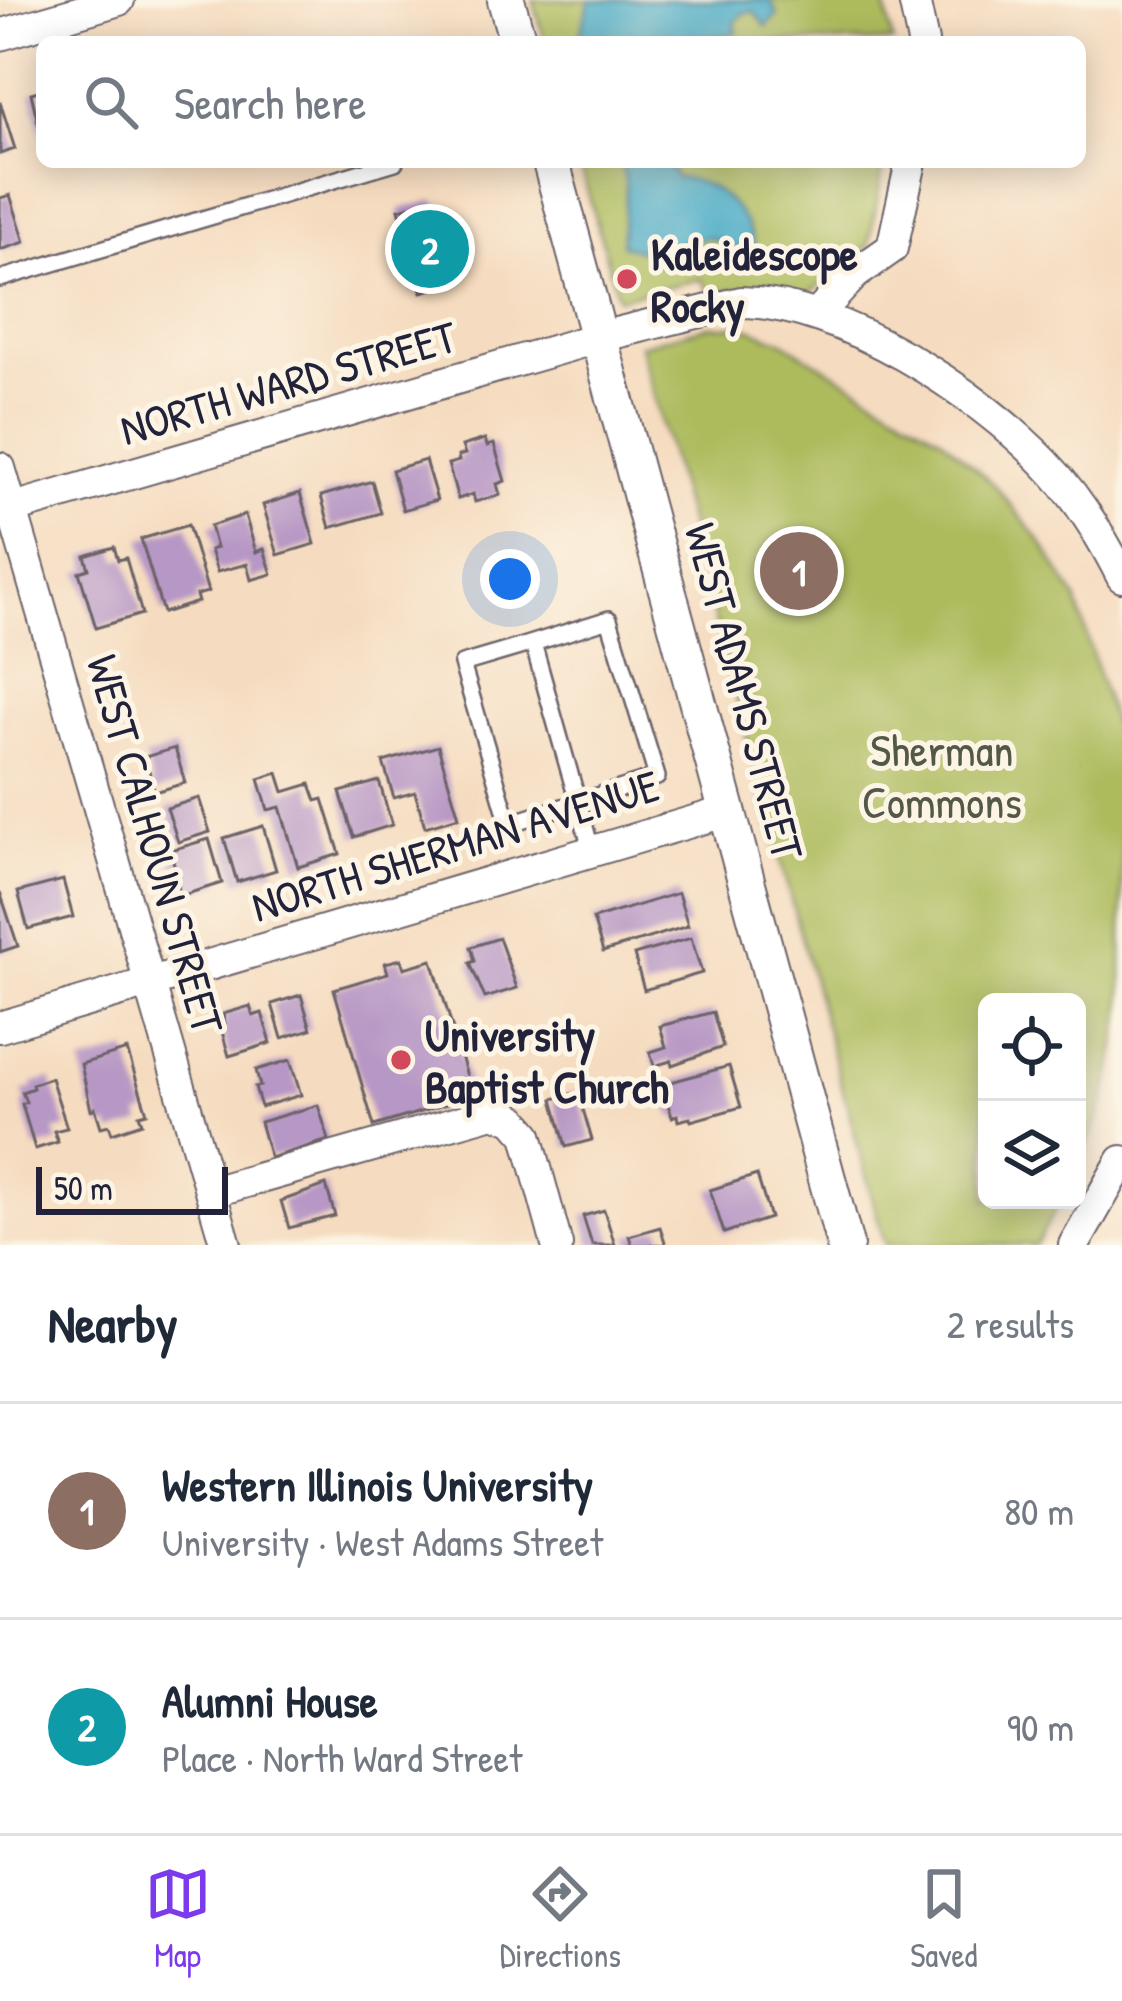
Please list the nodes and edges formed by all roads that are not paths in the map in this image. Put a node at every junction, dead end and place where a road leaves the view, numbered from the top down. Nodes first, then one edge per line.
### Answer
1 (119, 0) edge
2 (506, 0) edge
3 (914, 0) edge
4 (0, 35) edge
5 (516, 36) edge
6 (922, 36) edge
7 (375, 168) edge
8 (553, 168) edge
9 (910, 168) edge
10 (0, 279) edge
11 (817, 315) junction
12 (600, 338) junction
13 (0, 468) edge
14 (6, 510) edge
15 (1122, 577) edge
16 (532, 643) junction
17 (578, 802) junction
18 (728, 812) junction
19 (592, 852) junction
20 (150, 983) junction
21 (0, 1027) edge
22 (1122, 1161) edge
23 (211, 1192) junction
24 (226, 1245) edge
25 (556, 1245) edge
26 (845, 1245) edge
27 (1075, 1245) edge

1 - 4 street
2 - 5 street
3 - 6 street
7 - 10 lane
8 - 12 street, WEST ADAMS STREET
9 - 11 street
11 - 12 street, NORTH WARD STREET
11 - 15 street, NORTH WARD STREET
12 - 14 street, NORTH WARD STREET
12 - 18 street, WEST ADAMS STREET
13 - 14 street, WEST CALHOUN STREET
14 - 20 street, WEST CALHOUN STREET
16 - 17 lane
16 - 17 lane
16 - 17 lane
17 - 19 lane
18 - 19 street, NORTH SHERMAN AVENUE
18 - 26 street, WEST ADAMS STREET
19 - 20 street, NORTH SHERMAN AVENUE
20 - 21 street, NORTH SHERMAN AVENUE
20 - 23 street, WEST CALHOUN STREET
22 - 27 street
23 - 24 street, WEST CALHOUN STREET
23 - 25 street

